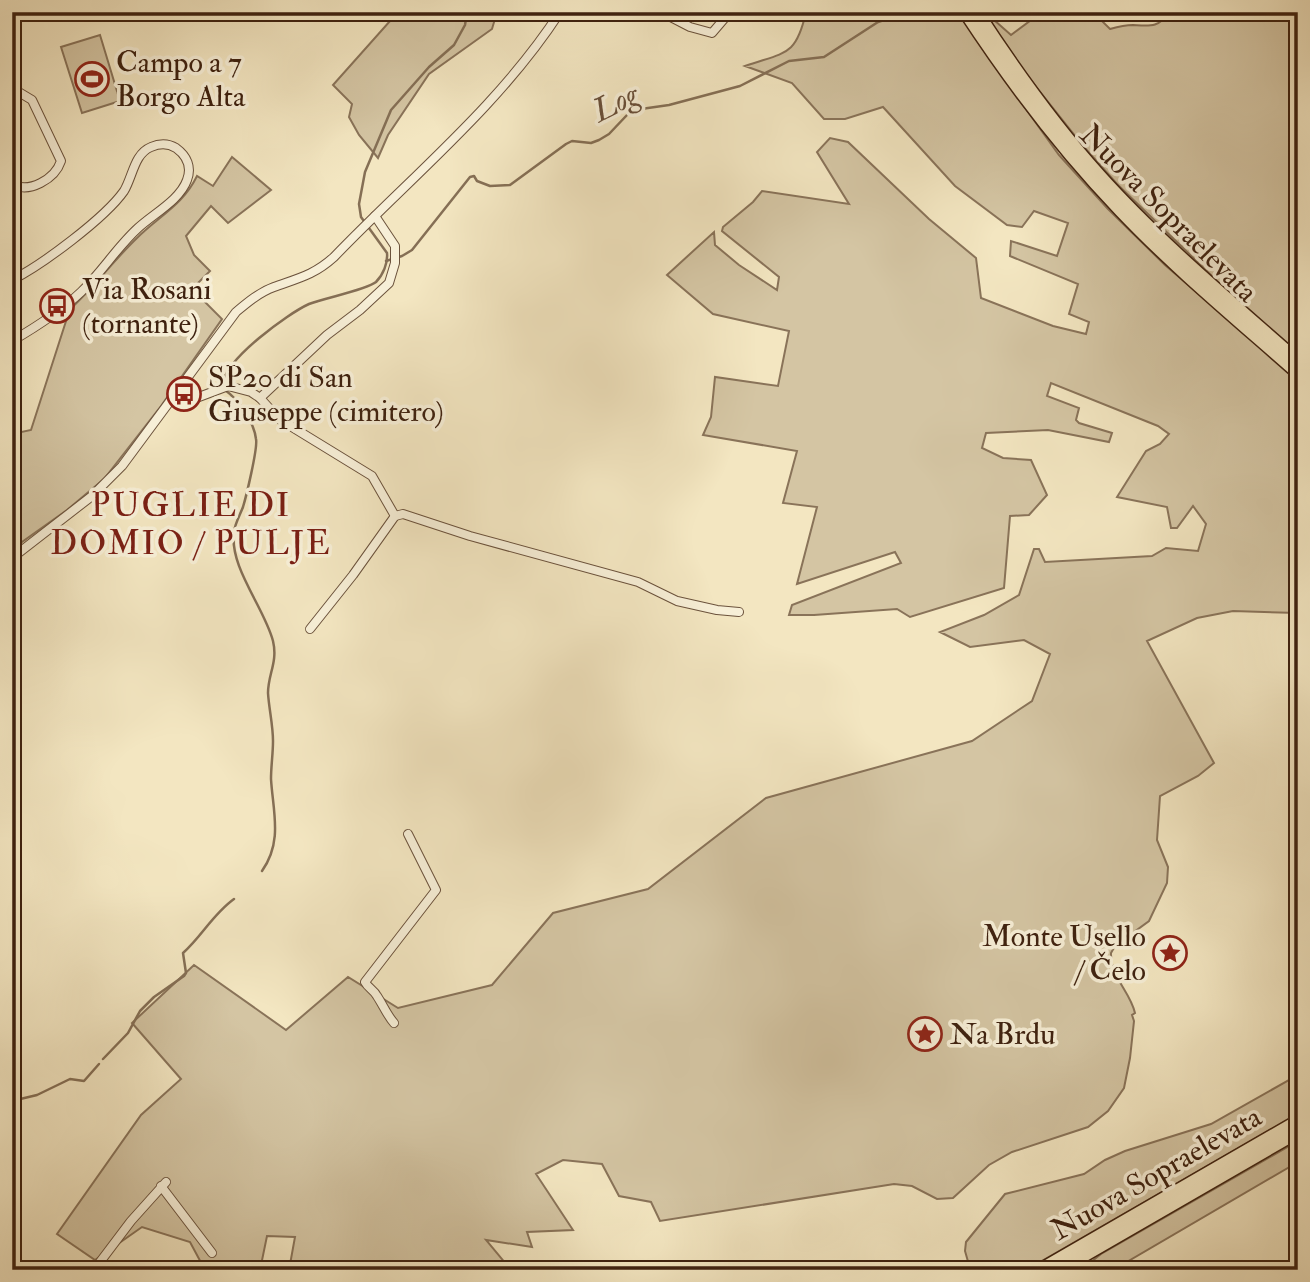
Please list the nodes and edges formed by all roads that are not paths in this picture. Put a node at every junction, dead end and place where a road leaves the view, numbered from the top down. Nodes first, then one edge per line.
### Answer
1 (560, 12) edge
2 (661, 12) edge
3 (730, 12) edge
4 (965, 12) edge
5 (977, 12) edge
6 (994, 47) junction
7 (12, 88) edge
8 (12, 184) edge
9 (375, 216) junction
10 (12, 281) edge
11 (1207, 287) junction
12 (12, 341) edge
13 (1298, 361) edge
14 (1298, 373) edge
15 (260, 398) junction
16 (171, 399) junction
17 (395, 516) junction
18 (12, 558) edge
19 (739, 612) dead end
20 (310, 629) dead end
21 (408, 834) dead end
22 (394, 1023) dead end
23 (1298, 1121) edge
24 (1298, 1132) edge
25 (212, 1254) dead end
26 (94, 1270) edge
27 (1040, 1270) edge
28 (1059, 1270) edge

1 - 9 street
2 - 3 street
4 - 6 highway, Nuova Sopraelevata
5 - 6 highway, Nuova Sopraelevata
6 - 11 highway, Nuova Sopraelevata
7 - 8 street
9 - 15 street
9 - 16 street
10 - 12 street
11 - 13 highway, Nuova Sopraelevata
11 - 14 highway, Nuova Sopraelevata
15 - 16 street
15 - 17 street
16 - 18 street
17 - 19 street
17 - 20 street
21 - 22 street
23 - 27 highway, Nuova Sopraelevata
24 - 28 highway, Nuova Sopraelevata
25 - 26 street

